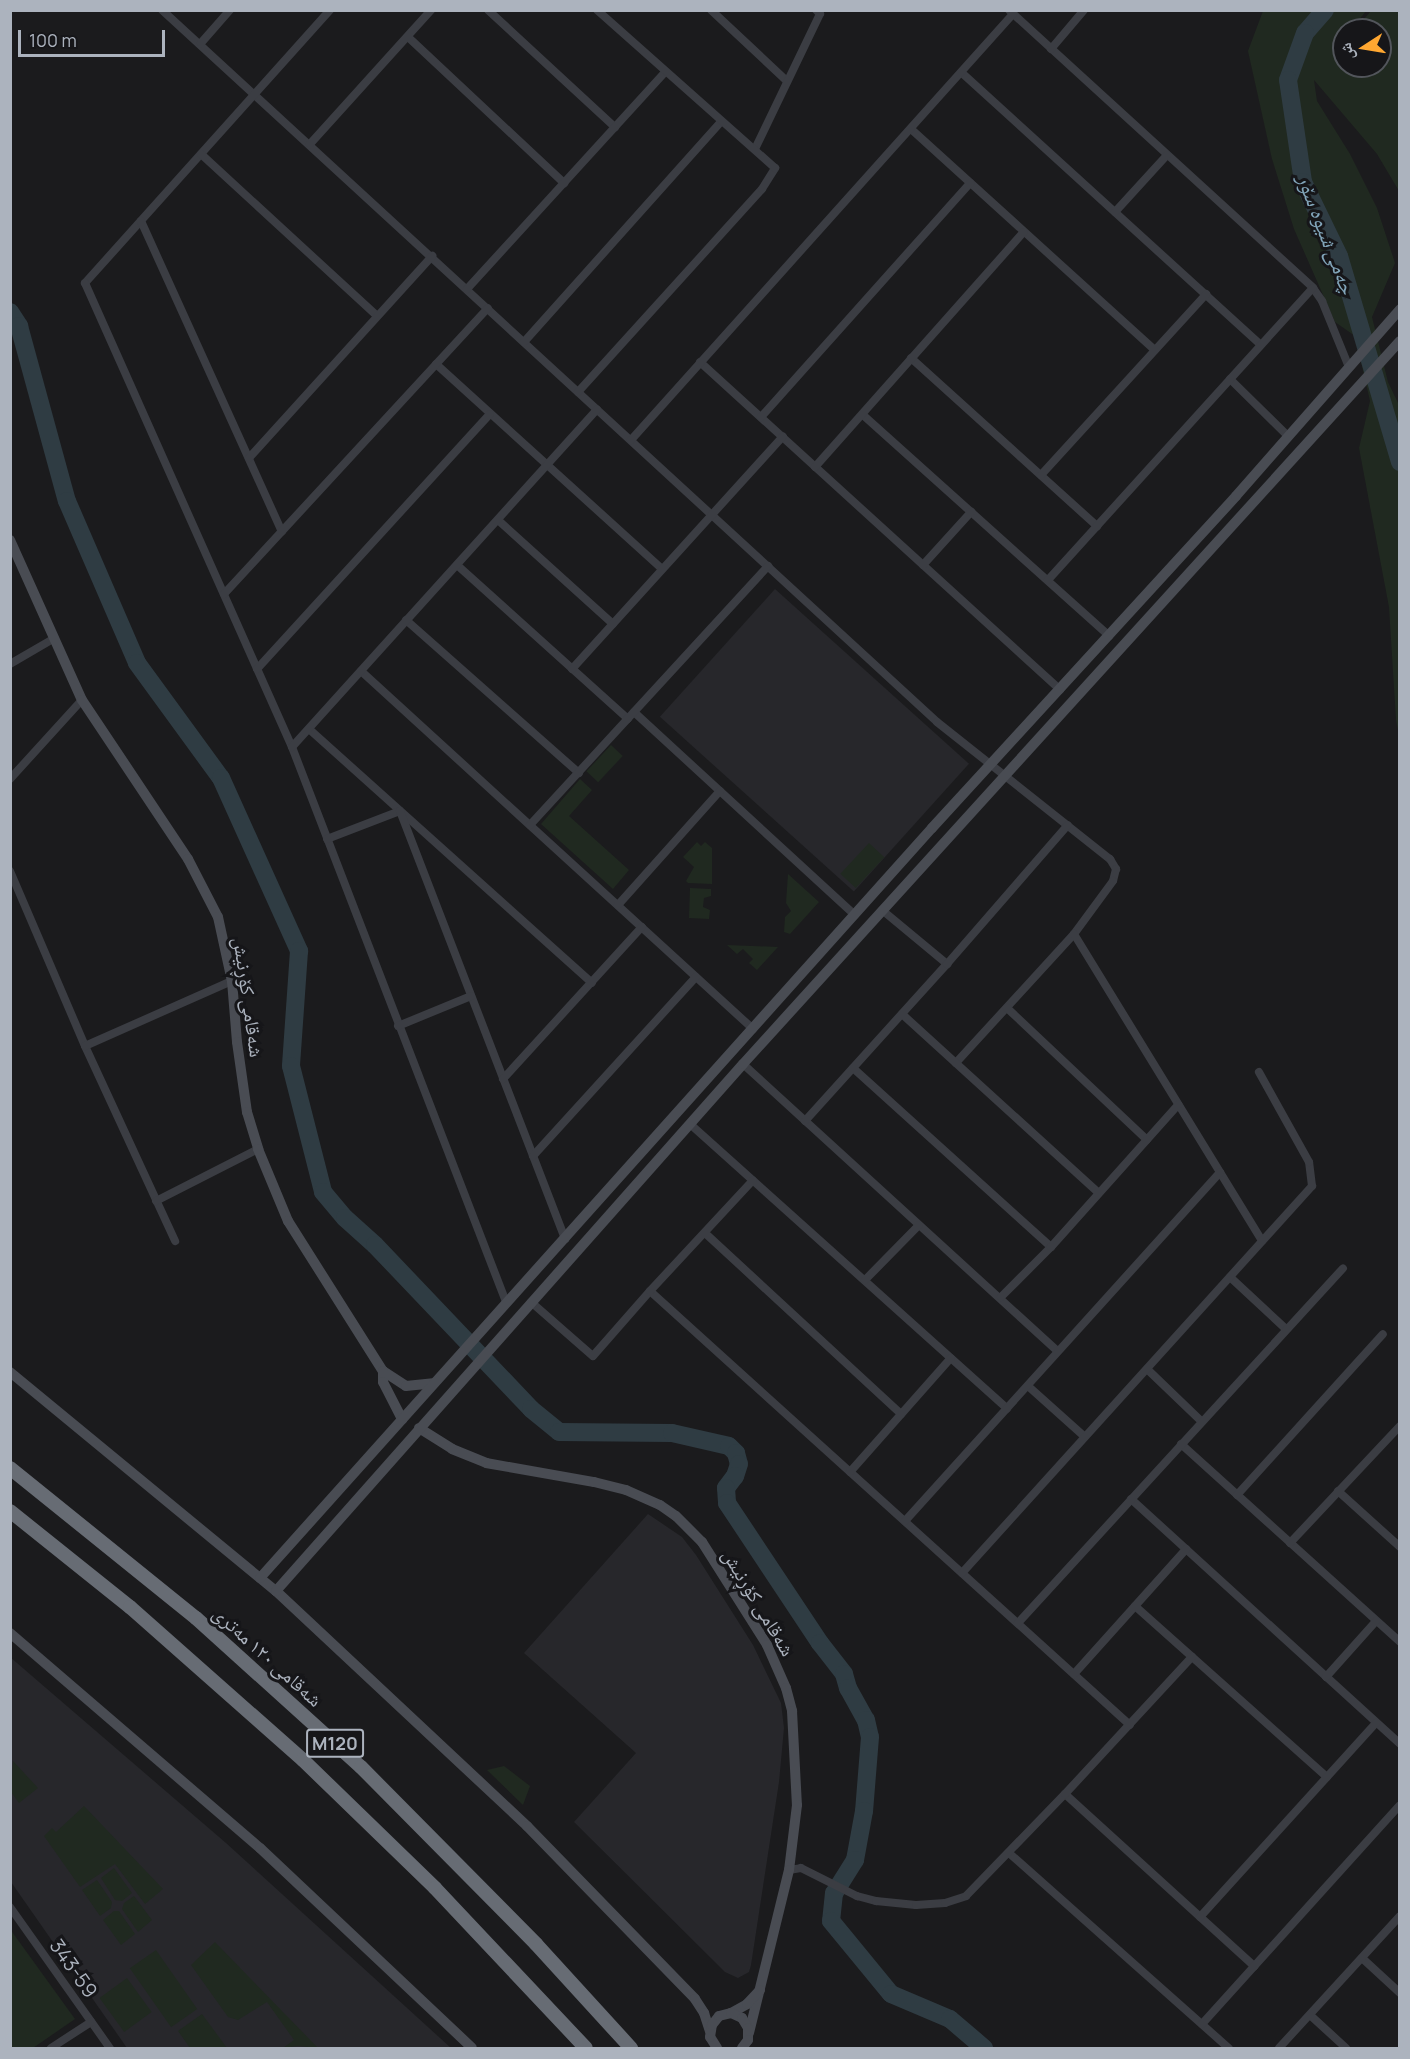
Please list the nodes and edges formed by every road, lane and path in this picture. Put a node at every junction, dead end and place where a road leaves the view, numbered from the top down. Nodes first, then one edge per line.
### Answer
1 (162, 10) edge
2 (230, 10) edge
3 (330, 10) edge
4 (431, 10) edge
5 (488, 10) edge
6 (597, 10) edge
7 (711, 10) edge
8 (816, 10) edge
9 (1084, 10) edge
10 (1011, 12) edge
11 (408, 37) junction
12 (201, 44) junction
13 (1051, 50) junction
14 (665, 72) junction
15 (962, 73) junction
16 (788, 81) junction
17 (255, 94) junction
18 (721, 122) junction
19 (615, 127) junction
20 (911, 129) junction
21 (310, 144) junction
22 (755, 148) junction
23 (201, 154) junction
24 (1167, 155) junction
25 (564, 183) junction
26 (970, 183) junction
27 (1115, 212) junction
28 (141, 221) junction
29 (1024, 232) junction
30 (432, 256) junction
31 (1313, 288) junction
32 (467, 289) junction
33 (1206, 294) junction
34 (488, 308) junction
35 (1400, 309) edge
36 (377, 316) junction
37 (1400, 341) edge
38 (524, 342) junction
39 (1261, 345) junction
40 (1155, 350) junction
41 (911, 358) junction
42 (700, 362) junction
43 (436, 364) junction
44 (1350, 365) junction
45 (1230, 379) junction
46 (578, 392) junction
47 (597, 410) junction
48 (490, 414) junction
49 (863, 415) junction
50 (761, 417) junction
51 (783, 436) junction
52 (1288, 436) junction
53 (631, 440) junction
54 (249, 458) junction
55 (547, 465) junction
56 (815, 467) junction
57 (1041, 475) junction
58 (971, 512) junction
59 (712, 515) junction
60 (498, 520) junction
61 (1097, 526) junction
62 (282, 532) junction
63 (11, 541) edge
64 (457, 565) junction
65 (923, 565) junction
66 (768, 566) junction
67 (662, 569) junction
68 (1048, 580) junction
69 (224, 594) junction
70 (406, 620) junction
71 (613, 624) junction
72 (1110, 636) junction
73 (53, 639) junction
74 (10, 664) edge
75 (257, 669) junction
76 (572, 669) junction
77 (361, 671) junction
78 (1060, 690) junction
79 (82, 700) junction
80 (634, 712) junction
81 (628, 719) junction
82 (309, 729) junction
83 (292, 747) junction
84 (990, 765) junction
85 (579, 773) junction
86 (1004, 777) junction
87 (10, 779) edge
88 (720, 791) junction
89 (400, 811) junction
90 (530, 825) junction
91 (1068, 825) junction
92 (327, 839) junction
93 (10, 871) edge
94 (618, 905) junction
95 (882, 910) junction
96 (855, 915) junction
97 (642, 927) junction
98 (1074, 934) junction
99 (947, 964) junction
100 (696, 977) junction
101 (232, 981) junction
102 (592, 983) junction
103 (471, 996) junction
104 (1007, 1008) junction
105 (902, 1014) junction
106 (398, 1026) junction
107 (753, 1029) junction
108 (85, 1046) junction
109 (956, 1063) junction
110 (743, 1064) junction
111 (853, 1068) junction
112 (1259, 1072) dead end
113 (503, 1080) junction
114 (1178, 1105) junction
115 (805, 1121) junction
116 (690, 1124) junction
117 (1147, 1140) junction
118 (258, 1149) junction
119 (533, 1156) junction
120 (1220, 1172) junction
121 (753, 1180) junction
122 (1099, 1193) junction
123 (156, 1201) junction
124 (918, 1226) junction
125 (705, 1233) junction
126 (565, 1239) junction
127 (175, 1241) dead end
128 (1262, 1241) junction
129 (1051, 1247) junction
130 (1343, 1268) dead end
131 (1230, 1277) junction
132 (864, 1280) junction
133 (650, 1291) junction
134 (1001, 1298) junction
135 (506, 1302) junction
136 (531, 1302) junction
137 (514, 1321) junction
138 (1286, 1329) junction
139 (1383, 1334) dead end
140 (1057, 1351) junction
141 (951, 1358) junction
142 (1147, 1369) junction
143 (383, 1371) junction
144 (10, 1372) edge
145 (433, 1383) junction
146 (1028, 1386) junction
147 (1007, 1408) junction
148 (901, 1414) junction
149 (402, 1419) junction
150 (1202, 1422) junction
151 (1400, 1426) edge
152 (419, 1428) junction
153 (1085, 1437) junction
154 (1181, 1444) junction
155 (10, 1468) edge
156 (850, 1472) junction
157 (1338, 1491) junction
158 (1237, 1495) junction
159 (1131, 1499) junction
160 (10, 1511) edge
161 (905, 1521) junction
162 (1290, 1543) junction
163 (1400, 1547) edge
164 (1186, 1549) junction
165 (962, 1573) junction
166 (260, 1578) junction
167 (276, 1591) junction
168 (1135, 1606) junction
169 (1376, 1621) junction
170 (1018, 1623) junction
171 (10, 1633) edge
172 (1400, 1642) edge
173 (1192, 1657) junction
174 (1074, 1674) junction
175 (1326, 1677) junction
176 (1376, 1723) junction
177 (1130, 1725) junction
178 (1400, 1744) edge
179 (1327, 1778) junction
180 (1065, 1794) junction
181 (1400, 1805) edge
182 (1009, 1853) junction
183 (789, 1870) junction
184 (10, 1908) edge
185 (1400, 1916) edge
186 (1200, 1917) junction
187 (1362, 1958) junction
188 (1254, 1966) junction
189 (762, 1988) junction
190 (1400, 1993) edge
191 (695, 1999) junction
192 (728, 2014) junction
193 (1310, 2015) junction
194 (91, 2022) junction
195 (1202, 2024) junction
196 (713, 2041) edge
197 (746, 2043) edge
198 (51, 2049) edge
199 (110, 2049) edge
200 (472, 2049) edge
201 (586, 2049) edge
202 (632, 2049) edge
203 (1229, 2049) edge
204 (1279, 2049) edge
205 (1346, 2049) edge

1 - 12 street
2 - 12 street
3 - 17 street
4 - 11 street
5 - 19 street
6 - 14 street
7 - 16 street
8 - 16 street
9 - 13 street
10 - 13 street
10 - 15 street
11 - 21 street
11 - 25 street
12 - 17 street
13 - 24 street
14 - 18 street
14 - 19 street
15 - 20 street
15 - 27 street
16 - 22 street
17 - 21 street
17 - 23 street
18 - 22 street
18 - 38 street
19 - 25 street
20 - 26 street
20 - 42 street
21 - 30 street
22 - 46 street
23 - 28 street
23 - 36 street
24 - 27 street
24 - 31 street
25 - 32 street
26 - 29 street
26 - 50 street
27 - 33 street
28 - 54 street
28 - 69 street
29 - 40 street
29 - 41 street
30 - 32 street
30 - 36 street
31 - 39 street
31 - 44 street
32 - 34 street
33 - 39 street
33 - 40 street
34 - 38 street
34 - 43 street
35 - 44 main road
36 - 54 street
37 - 86 main road
38 - 46 street
39 - 45 street
40 - 57 street
41 - 49 street
41 - 57 street
42 - 50 street
42 - 53 street
43 - 48 street
43 - 62 street
44 - 52 main road
45 - 52 street
45 - 61 street
46 - 47 street
47 - 53 street
47 - 55 street
48 - 55 street
48 - 75 street
49 - 56 street
49 - 58 street
50 - 51 street
51 - 56 street
51 - 59 street
52 - 72 main road
53 - 59 street
54 - 62 street
55 - 60 street
55 - 67 street
56 - 65 street
57 - 61 street
58 - 65 street
58 - 68 street
59 - 66 street
59 - 67 street
60 - 64 street
60 - 71 street
61 - 68 street
62 - 69 street
63 - 73 main road, شەقامی کۆڕنیش
64 - 70 street
64 - 76 street
65 - 78 street
66 - 80 street
66 - 84 street
67 - 71 street
68 - 72 street
69 - 75 street
70 - 77 street
70 - 85 street
71 - 76 street
72 - 78 main road
73 - 74 street
73 - 79 main road, شەقامی کۆڕنیش
75 - 83 street
76 - 81 street
77 - 82 street
77 - 90 street
78 - 84 main road
79 - 87 street
79 - 101 main road, شەقامی کۆڕنیش
80 - 81 street
80 - 88 street
81 - 85 street
82 - 83 street
82 - 89 street
83 - 92 street
84 - 86 street
84 - 96 main road
85 - 90 street
86 - 91 street
86 - 95 main road
88 - 94 street
88 - 96 street
89 - 92 street
89 - 102 street
89 - 103 street
90 - 94 street
91 - 98 street
91 - 99 street
92 - 106 street
93 - 108 street
94 - 97 street
95 - 99 street
95 - 110 main road
96 - 107 main road
97 - 100 street
97 - 102 street
98 - 104 street
98 - 114 street
99 - 105 street
100 - 107 street
100 - 119 street
101 - 108 street
101 - 118 main road, شەقامی کۆڕنیش
102 - 113 street
103 - 106 street
103 - 113 street
104 - 109 street
104 - 117 street
105 - 109 street
105 - 111 street
106 - 135 street
107 - 126 main road
108 - 123 street
109 - 122 street
110 - 115 street
110 - 116 main road
111 - 115 street
111 - 129 street
112 - 128 street
113 - 119 street
114 - 117 street
114 - 120 street
115 - 124 street
116 - 121 street
116 - 136 main road
117 - 122 street
118 - 123 street
118 - 143 main road, شەقامی کۆڕنیش
119 - 126 street
120 - 128 street
120 - 140 street
121 - 125 street
121 - 132 street
122 - 129 street
123 - 127 street
124 - 132 street
124 - 134 street
125 - 133 street
125 - 148 street
126 - 135 main road
128 - 131 street
129 - 134 street
130 - 138 street
131 - 138 street
131 - 142 street
132 - 141 street
133 - 136 street
133 - 156 street
134 - 140 street
135 - 137 main road
135 - 145 main road
136 - 137 main road
137 - 152 main road
138 - 150 street
139 - 158 street
140 - 146 street
141 - 147 street
141 - 148 street
142 - 150 street
142 - 153 street
143 - 145 main road, شەقامی کۆڕنیش
143 - 149 main road, شەقامی کۆڕنیش
144 - 166 main road
145 - 149 main road
146 - 147 street
146 - 153 street
147 - 161 street
148 - 156 street
149 - 166 main road
150 - 154 street
151 - 157 street
152 - 167 main road
152 - 183 main road, شەقامی کۆڕنیش
153 - 165 street
154 - 158 street
154 - 159 street
155 - 202 highway, شەقامی ١٢٠ مەتری / M120
156 - 161 street
157 - 162 street
157 - 163 street
158 - 162 street
159 - 164 street
159 - 170 street
160 - 201 highway, M120
161 - 165 street
162 - 169 street
164 - 168 street
164 - 175 street
165 - 170 street
166 - 167 main road
167 - 191 main road
168 - 173 street
168 - 174 street
169 - 172 street
169 - 175 street
170 - 174 street
171 - 200 main road
173 - 177 street
173 - 179 street
174 - 177 street
175 - 176 street
176 - 178 street
176 - 179 street
177 - 180 street
179 - 186 street
180 - 182 street
180 - 186 street
181 - 188 street
182 - 183 street
182 - 195 street
183 - 189 main road, شەقامی کۆڕنیش
184 - 194 street, 343-59
185 - 187 street
186 - 188 street
187 - 190 street
187 - 193 street
188 - 195 street
189 - 192 main road
189 - 197 main road, شەقامی کۆڕنیش
191 - 192 main road
191 - 196 main road
192 - 196 main road
192 - 197 main road
193 - 204 street
193 - 205 street
194 - 198 street
194 - 199 street, 343-59
195 - 203 street

